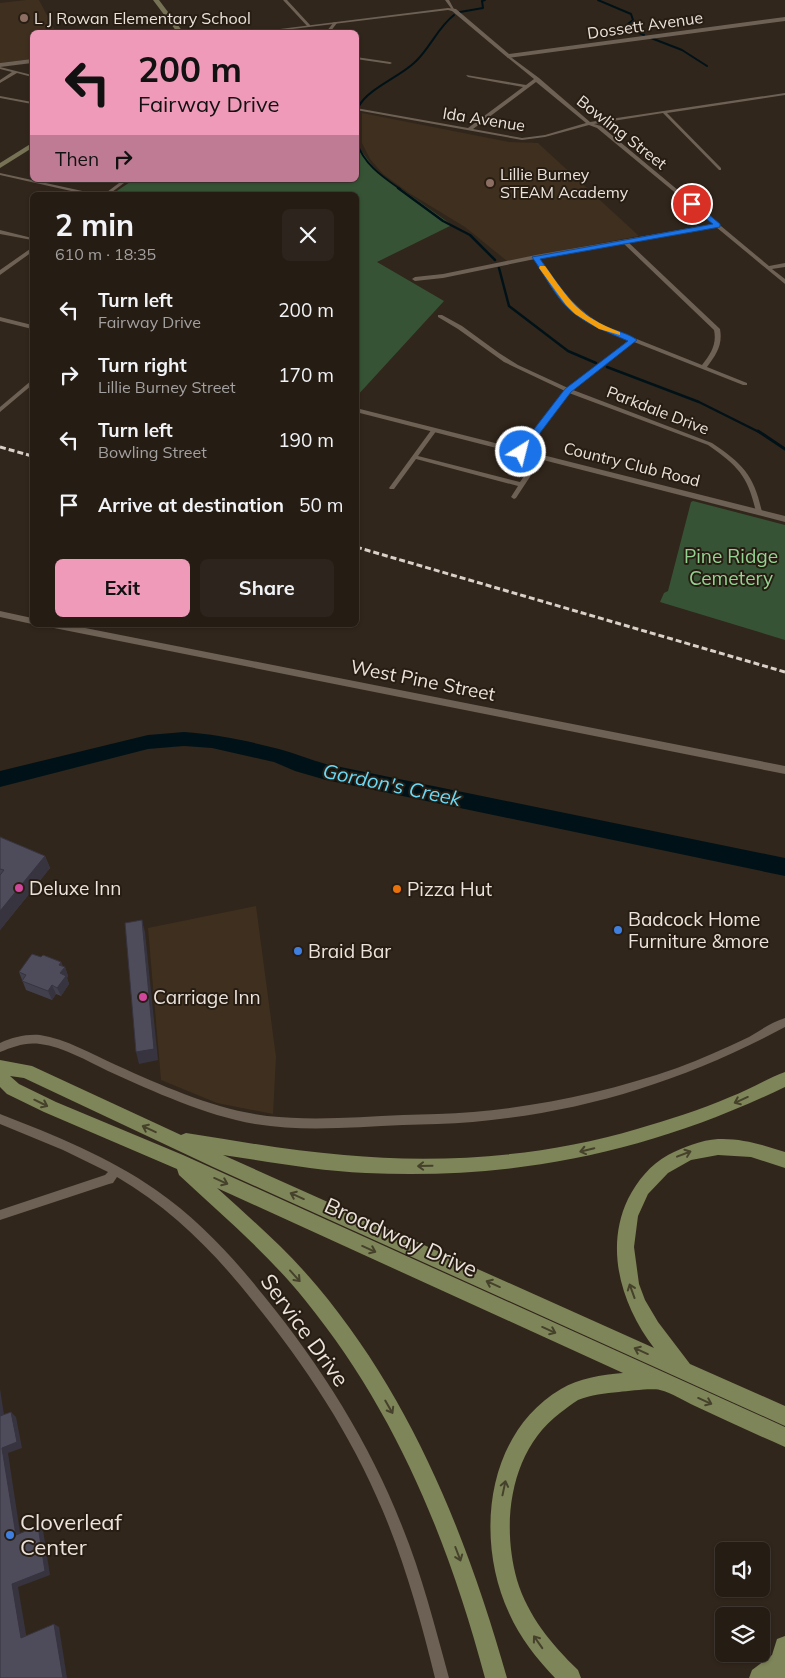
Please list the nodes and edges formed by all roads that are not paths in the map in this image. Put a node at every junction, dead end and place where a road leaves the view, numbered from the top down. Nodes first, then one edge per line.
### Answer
1 (156, 0) edge
2 (285, 0) edge
3 (447, 0) edge
4 (454, 10) junction
5 (785, 19) edge
6 (335, 23) junction
7 (309, 26) junction
8 (178, 30) edge
9 (275, 30) edge
10 (330, 30) edge
11 (508, 56) junction
12 (359, 58) edge
13 (30, 61) edge
14 (390, 63) dead end
15 (0, 67) edge
16 (16, 72) junction
17 (30, 76) edge
18 (468, 76) dead end
19 (537, 79) junction
20 (0, 82) edge
21 (528, 87) junction
22 (785, 94) edge
23 (0, 97) edge
24 (30, 103) edge
25 (359, 110) edge
26 (664, 112) junction
27 (589, 124) junction
28 (468, 130) junction
29 (30, 146) edge
30 (0, 166) edge
31 (719, 169) dead end
32 (0, 174) edge
33 (30, 181) edge
34 (37, 182) edge
35 (123, 182) edge
36 (82, 192) edge
37 (109, 192) edge
38 (718, 226) junction
39 (0, 232) edge
40 (30, 240) edge
41 (624, 241) junction
42 (30, 251) edge
43 (536, 257) junction
44 (785, 265) edge
45 (768, 268) junction
46 (0, 272) edge
47 (415, 279) dead end
48 (785, 282) edge
49 (440, 316) dead end
50 (0, 319) edge
51 (30, 327) edge
52 (633, 340) junction
53 (703, 367) junction
54 (30, 384) edge
55 (745, 384) dead end
56 (568, 391) junction
57 (0, 410) edge
58 (359, 411) edge
59 (434, 430) junction
60 (521, 452) junction
61 (414, 457) junction
62 (540, 457) junction
63 (520, 484) junction
64 (392, 488) dead end
65 (514, 497) dead end
66 (760, 512) junction
67 (785, 519) edge
68 (0, 614) edge
69 (30, 621) edge
70 (64, 627) edge
71 (785, 770) edge
72 (785, 1022) edge
73 (0, 1048) edge
74 (0, 1067) edge
75 (0, 1077) edge
76 (785, 1079) edge
77 (0, 1119) edge
78 (170, 1138) junction
79 (785, 1160) edge
80 (177, 1161) junction
81 (116, 1170) junction
82 (0, 1215) edge
83 (686, 1371) junction
84 (661, 1381) junction
85 (785, 1416) edge
86 (785, 1437) edge
87 (781, 1662) edge
88 (442, 1678) edge
89 (496, 1678) edge
90 (570, 1678) edge
91 (760, 1678) edge

1 - 8 main road
2 - 7 street
3 - 4 street, Bowling Street
4 - 6 street
4 - 11 street, Bowling Street
5 - 11 street, Dossett Avenue
6 - 7 street
6 - 10 street
7 - 9 street
11 - 19 street, Bowling Street
12 - 14 street
13 - 15 street
15 - 16 street
16 - 17 street
16 - 20 street
18 - 21 street
19 - 21 street
19 - 27 street, Bowling Street
21 - 28 street
22 - 26 street, Ida Avenue
23 - 24 street
25 - 28 street, Ida Avenue
26 - 27 street, Ida Avenue
26 - 31 street
27 - 28 street, Ida Avenue
27 - 38 street, Bowling Street
29 - 30 main road
32 - 33 street
34 - 36 street
35 - 37 street
38 - 41 street
38 - 45 street, Bowling Street
39 - 40 street
41 - 43 street
41 - 53 street
42 - 46 street
43 - 47 street
43 - 52 street
44 - 45 street
45 - 48 street, Bowling Street
49 - 56 street, Parkdale Drive
50 - 51 street
52 - 53 street
52 - 56 street
53 - 55 street
54 - 57 street
56 - 60 street
56 - 66 street, Parkdale Drive
58 - 59 street, Country Club Road
59 - 60 street, Country Club Road
59 - 61 street
60 - 62 street, Country Club Road
61 - 63 street
61 - 64 street
62 - 63 street
62 - 66 street, Country Club Road
63 - 65 street
66 - 67 street, Country Club Road
68 - 69 street
70 - 71 street, West Pine Street
72 - 73 street
78 -> 74 main road, Broadway Drive
75 -> 80 main road, Broadway Drive
76 -> 78 main road
77 - 81 street, Service Drive
83 -> 78 main road, Broadway Drive
83 -> 79 main road
80 -> 84 main road, Broadway Drive
80 -> 89 main road
81 - 82 street
81 - 88 street, Service Drive
83 - 85 main road, Broadway Drive
84 -> 86 main road, Broadway Drive
90 -> 84 main road
87 - 91 main road

